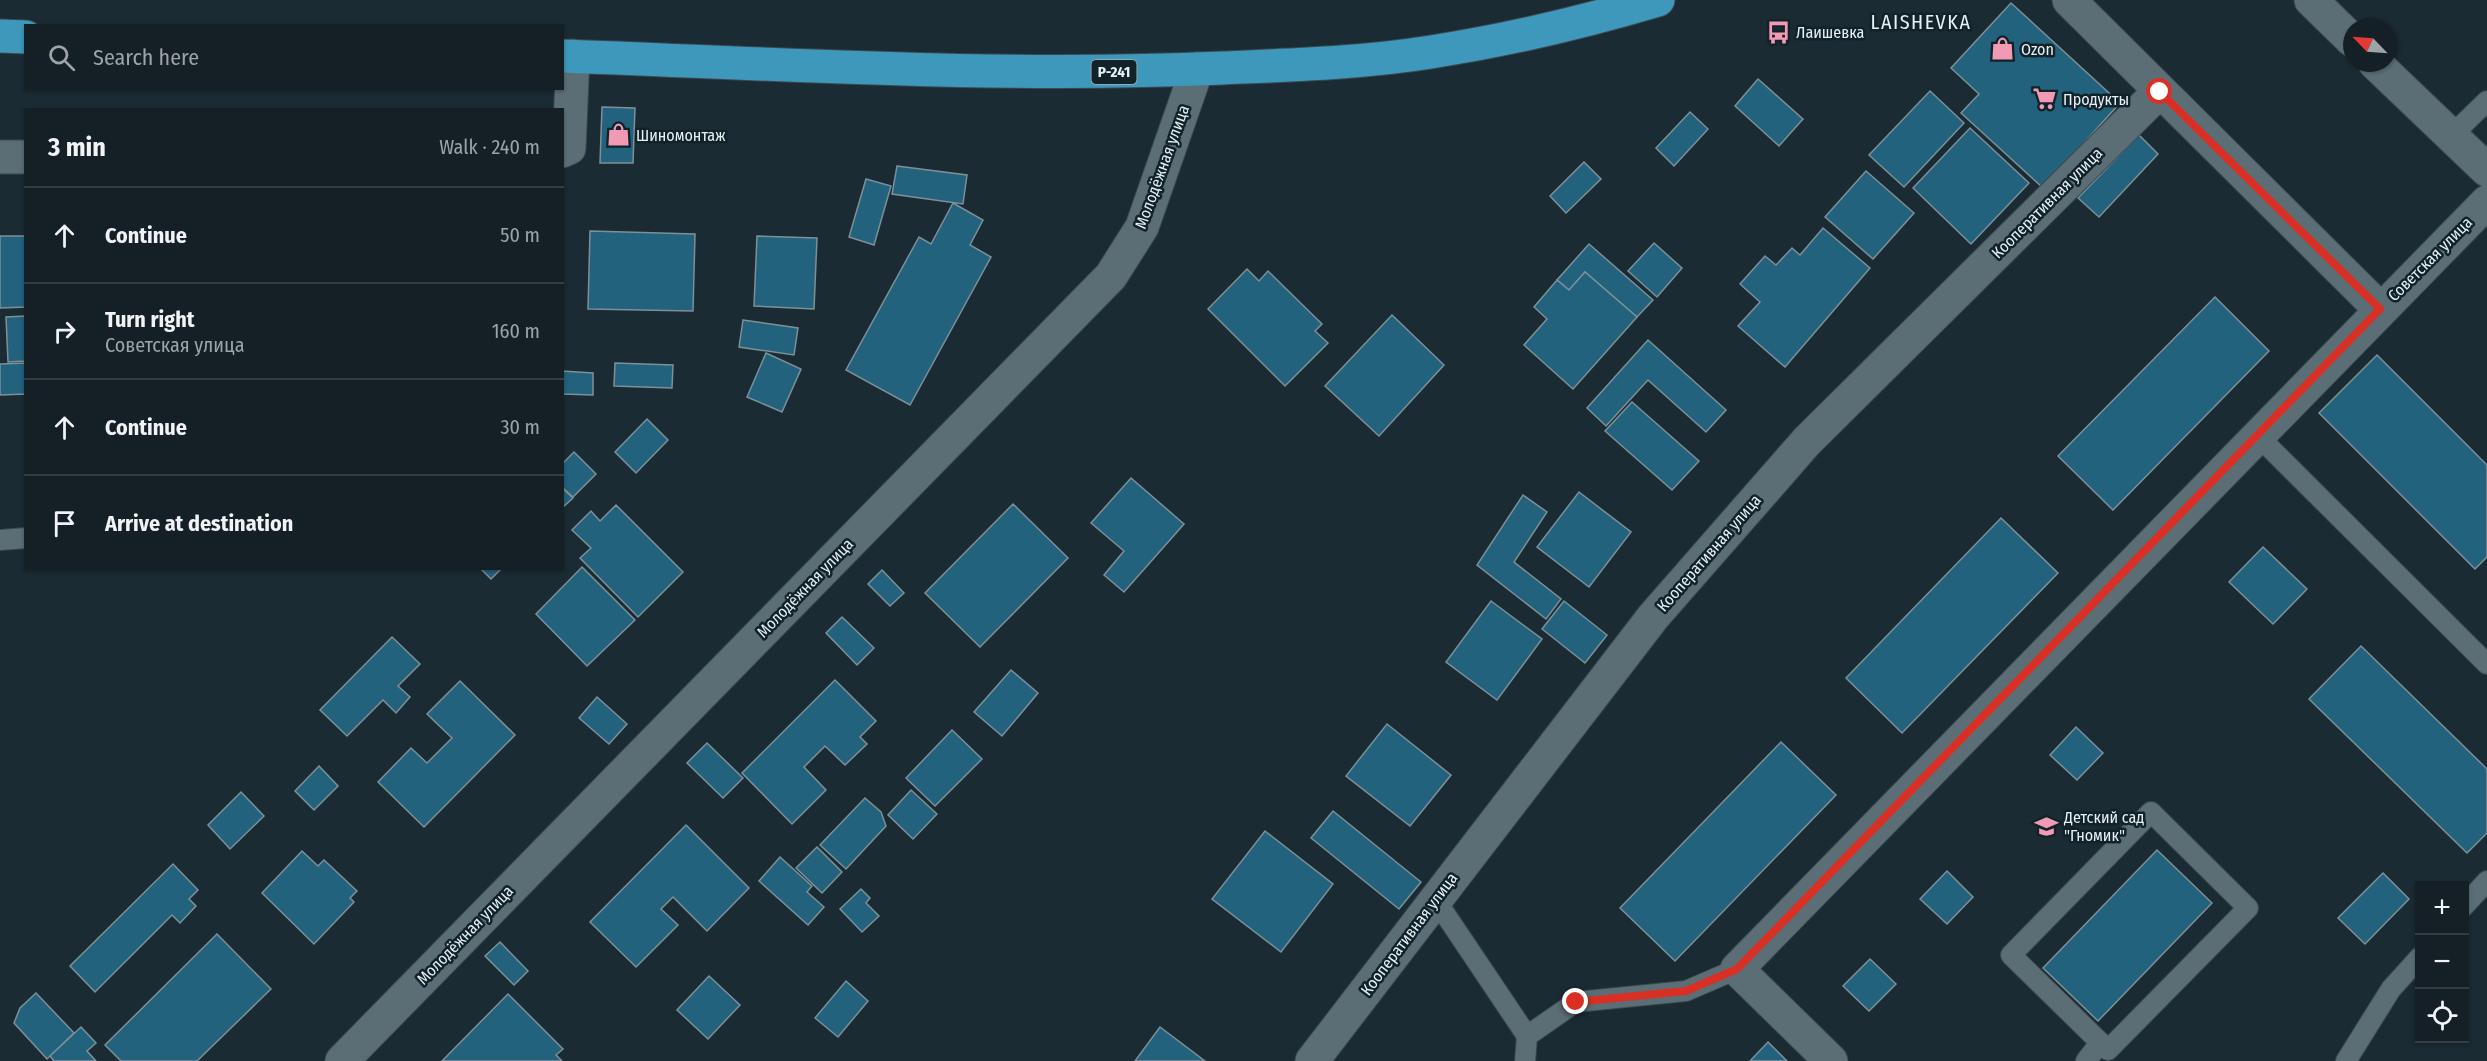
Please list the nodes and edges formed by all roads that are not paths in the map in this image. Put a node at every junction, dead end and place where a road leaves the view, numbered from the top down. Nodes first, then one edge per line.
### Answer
1 (1658, 0) edge
2 (2069, 0) edge
3 (2311, 0) edge
4 (2343, 31) edge
5 (0, 36) edge
6 (24, 37) edge
7 (568, 56) edge
8 (1197, 69) junction
9 (2384, 72) edge
10 (2160, 92) junction
11 (2487, 101) edge
12 (2450, 137) junction
13 (564, 150) edge
14 (0, 157) edge
15 (24, 158) edge
16 (2487, 170) edge
17 (2487, 202) edge
18 (2380, 309) junction
19 (2257, 435) junction
20 (24, 538) edge
21 (0, 540) edge
22 (2487, 664) edge
23 (2487, 881) edge
24 (1435, 899) junction
25 (2469, 901) edge
26 (2415, 963) edge
27 (1737, 969) junction
28 (1527, 1036) junction
29 (2100, 1043) junction
30 (342, 1061) edge
31 (1312, 1061) edge
32 (1525, 1061) edge
33 (1831, 1061) edge
34 (2086, 1061) edge
35 (2346, 1061) edge

1 - 8 highway, Р-241
2 - 10 street
3 - 4 street
5 - 6 highway
7 - 8 highway, Р-241
7 - 13 street
8 - 30 street, Молодёжная улица
9 - 12 street
10 - 18 street
10 - 24 street, Кооперативная улица
11 - 12 lane
12 - 16 street
14 - 15 street
17 - 18 street, Советская улица
18 - 19 street, Советская улица
19 - 22 lane
19 - 27 street, Советская улица
20 - 21 lane
23 - 25 lane
24 - 28 lane
24 - 31 street, Кооперативная улица
26 - 35 lane
27 - 28 lane
27 - 33 street
28 - 32 lane
29 - 29 lane
29 - 34 lane

